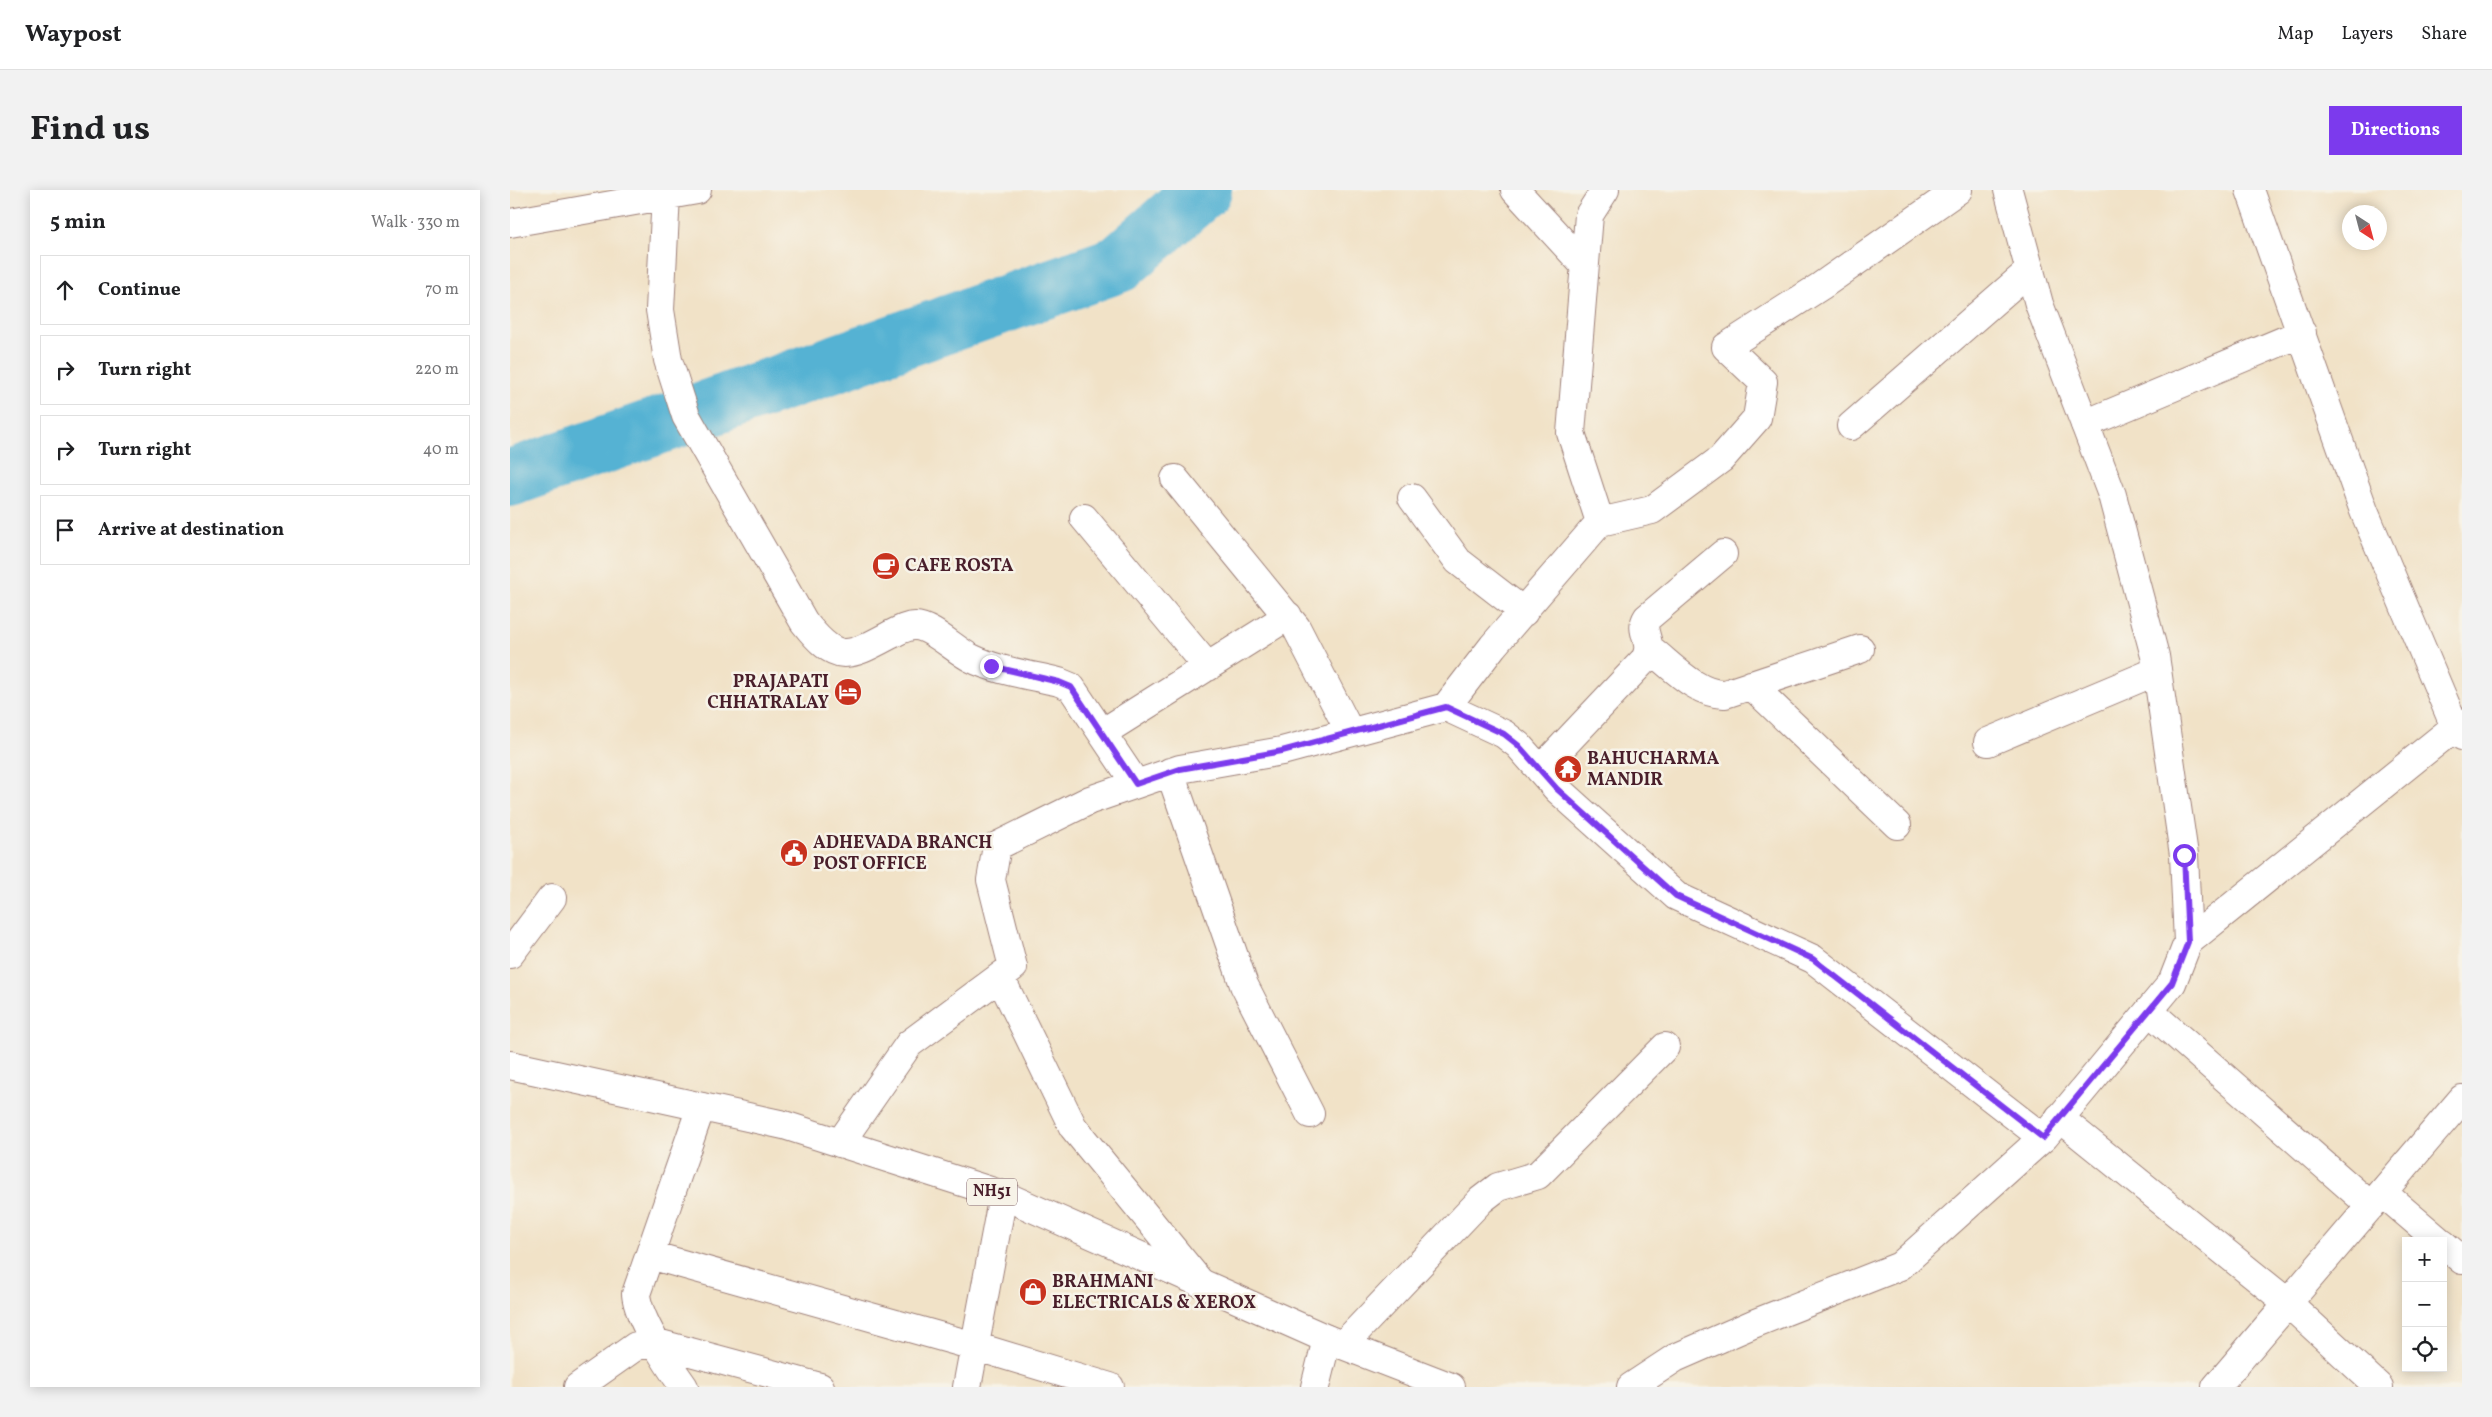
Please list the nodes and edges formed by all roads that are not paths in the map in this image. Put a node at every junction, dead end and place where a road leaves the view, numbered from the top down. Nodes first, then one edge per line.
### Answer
1 (697, 190) edge
2 (1605, 190) edge
3 (1958, 190) edge
4 (2008, 190) edge
5 (2250, 190) edge
6 (666, 195) junction
7 (1523, 199) edge
8 (510, 223) edge
9 (1584, 265) junction
10 (2030, 270) junction
11 (2302, 333) junction
12 (2085, 424) junction
13 (1851, 426) dead end
14 (1175, 479) dead end
15 (1412, 498) dead end
16 (1084, 518) dead end
17 (1600, 522) junction
18 (1723, 554) dead end
19 (1524, 612) junction
20 (1288, 616) junction
21 (1650, 649) junction
22 (1860, 649) dead end
23 (1208, 667) junction
24 (2157, 671) junction
25 (1751, 685) junction
26 (1446, 707) junction
27 (2458, 731) edge
28 (1102, 732) junction
29 (1350, 732) junction
30 (1988, 742) dead end
31 (1540, 770) junction
32 (1170, 772) junction
33 (1136, 784) junction
34 (1896, 825) dead end
35 (552, 898) dead end
36 (2188, 942) junction
37 (510, 954) edge
38 (1000, 977) junction
39 (2149, 1011) junction
40 (1665, 1047) dead end
41 (510, 1065) edge
42 (2462, 1099) edge
43 (701, 1107) junction
44 (1310, 1114) dead end
45 (2051, 1128) junction
46 (840, 1143) junction
47 (1003, 1195) junction
48 (2377, 1200) junction
49 (2434, 1237) edge
50 (2447, 1247) edge
51 (650, 1255) junction
52 (2462, 1260) edge
53 (1200, 1282) junction
54 (2288, 1303) junction
55 (1335, 1342) junction
56 (657, 1343) junction
57 (974, 1346) junction
58 (578, 1387) edge
59 (684, 1387) edge
60 (820, 1387) edge
61 (967, 1387) edge
62 (1110, 1387) edge
63 (1315, 1387) edge
64 (1451, 1387) edge
65 (1631, 1387) edge
66 (2216, 1387) edge
67 (2378, 1387) edge

1 - 6 main road
2 - 9 main road
3 - 17 main road
4 - 10 main road
5 - 11 main road
6 - 8 main road
6 - 28 main road
7 - 9 main road
9 - 17 main road
10 - 12 main road
10 - 13 main road
11 - 12 main road
11 - 27 main road
12 - 24 main road
14 - 20 main road
15 - 19 main road
16 - 23 main road
17 - 19 main road
18 - 21 main road
19 - 26 main road
20 - 23 main road
20 - 29 main road
21 - 25 main road
21 - 31 main road
22 - 25 main road
23 - 28 main road
24 - 30 main road
24 - 36 main road
25 - 34 main road
26 - 29 main road
26 - 31 main road
27 - 36 main road
28 - 33 main road
29 - 32 main road
31 - 45 main road
32 - 33 main road
32 - 44 main road
33 - 38 main road
35 - 37 main road
36 - 39 main road
38 - 46 main road
38 - 53 main road
39 - 45 main road
39 - 48 main road
40 - 55 main road
41 - 43 main road, NH51
42 - 48 main road
43 - 46 main road, NH51
43 - 51 main road
45 - 54 main road
45 - 65 main road
46 - 47 main road, NH51
47 - 53 main road, NH51
47 - 57 main road
48 - 49 main road
48 - 54 main road
50 - 52 main road
51 - 56 main road
51 - 57 main road
53 - 55 main road, NH51
54 - 66 main road
54 - 67 main road
55 - 63 main road
55 - 64 main road, NH51
56 - 58 main road
56 - 59 main road
56 - 60 main road
57 - 61 main road
57 - 62 main road

